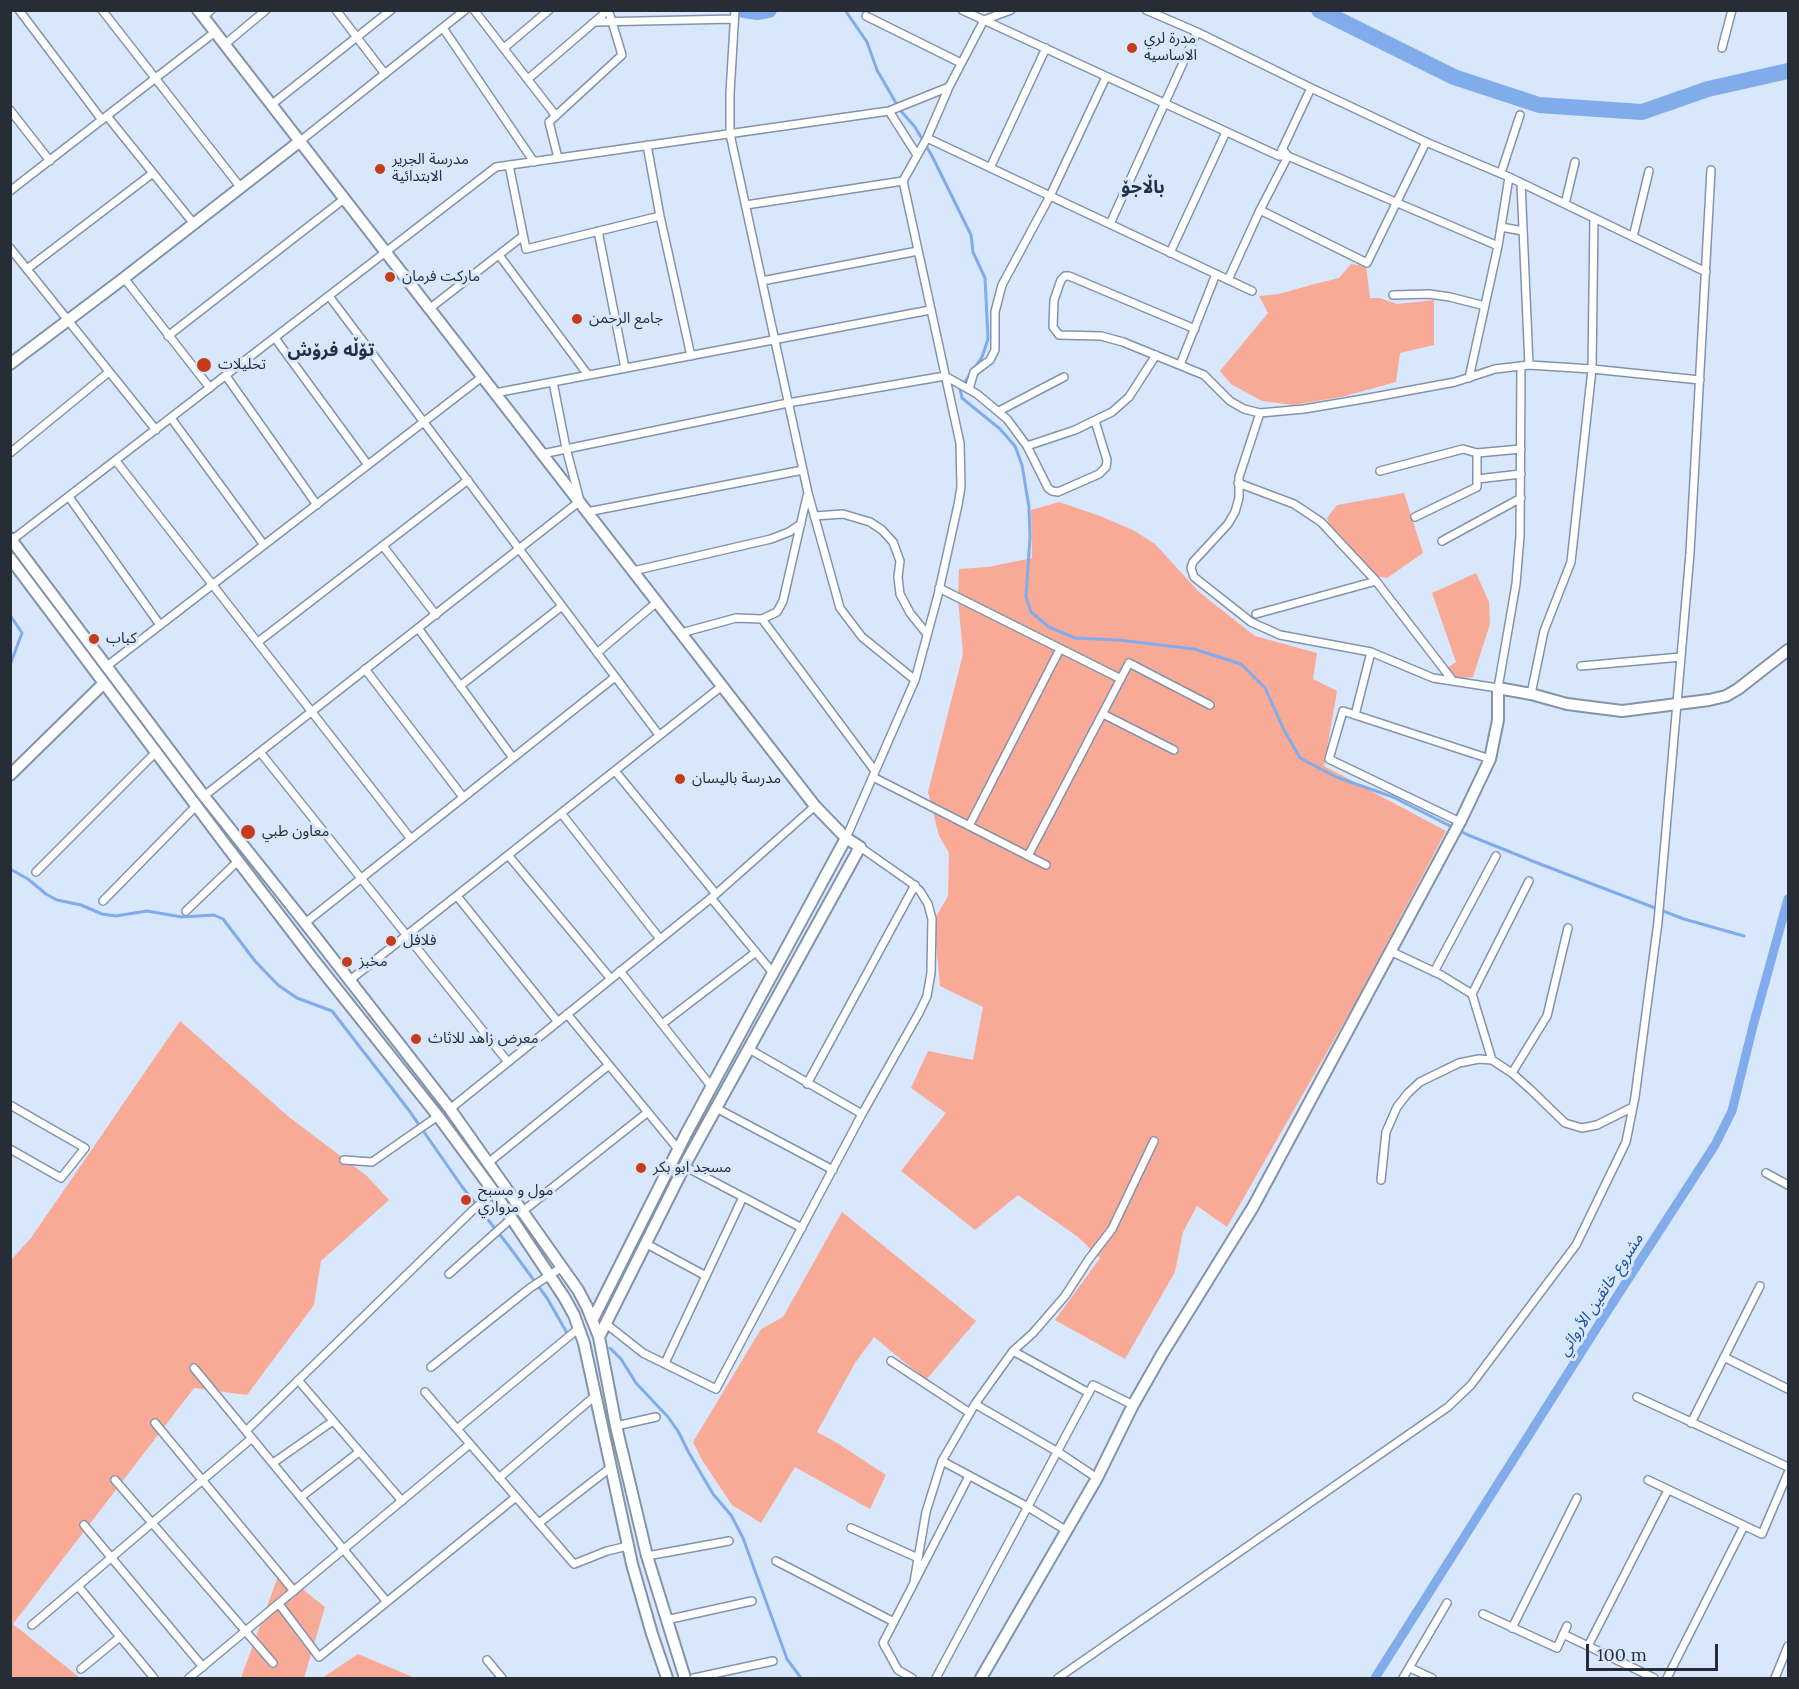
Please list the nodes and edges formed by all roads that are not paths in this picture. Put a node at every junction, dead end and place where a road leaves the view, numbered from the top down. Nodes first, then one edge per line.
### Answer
1 (19, 10) edge
2 (102, 10) edge
3 (266, 10) edge
4 (336, 10) edge
5 (391, 10) edge
6 (465, 10) edge
7 (474, 10) edge
8 (549, 10) edge
9 (962, 10) edge
10 (1011, 10) edge
11 (1146, 10) edge
12 (1732, 10) edge
13 (204, 13) edge
14 (608, 15) edge
15 (734, 15) edge
16 (866, 16) dead end
17 (984, 20) junction
18 (443, 28) junction
19 (215, 32) junction
20 (1197, 32) junction
21 (357, 37) junction
22 (224, 45) junction
23 (504, 48) junction
24 (1046, 48) junction
25 (1722, 48) dead end
26 (961, 63) junction
27 (385, 74) junction
28 (1106, 77) junction
29 (155, 78) junction
30 (528, 79) junction
31 (949, 87) junction
32 (1311, 88) junction
33 (1164, 104) junction
34 (271, 105) junction
35 (10, 110) edge
36 (889, 111) junction
37 (1520, 115) dead end
38 (556, 116) junction
39 (104, 118) junction
40 (1226, 132) junction
41 (730, 134) junction
42 (927, 138) junction
43 (299, 141) junction
44 (1426, 142) junction
45 (647, 145) junction
46 (1280, 153) junction
47 (916, 155) junction
48 (1288, 156) junction
49 (558, 158) junction
50 (50, 160) junction
51 (534, 162) junction
52 (1575, 162) dead end
53 (509, 165) junction
54 (990, 168) junction
55 (1711, 170) dead end
56 (1649, 171) dead end
57 (153, 173) junction
58 (1501, 173) junction
59 (1509, 177) junction
60 (903, 181) junction
61 (1521, 183) junction
62 (241, 188) junction
63 (10, 191) edge
64 (1050, 196) junction
65 (344, 199) junction
66 (1396, 203) junction
67 (1565, 204) junction
68 (746, 205) junction
69 (1260, 210) junction
70 (660, 216) junction
71 (1594, 218) junction
72 (194, 224) junction
73 (1110, 224) junction
74 (1501, 227) junction
75 (598, 231) junction
76 (1523, 231) junction
77 (523, 236) junction
78 (1634, 237) junction
79 (1498, 246) junction
80 (10, 249) edge
81 (918, 251) junction
82 (386, 252) junction
83 (1170, 254) junction
84 (498, 255) junction
85 (27, 270) junction
86 (1706, 272) junction
87 (1216, 274) junction
88 (124, 278) junction
89 (1228, 280) junction
90 (762, 281) junction
91 (1252, 291) dead end
92 (329, 296) junction
93 (1393, 296) dead end
94 (1485, 306) junction
95 (429, 309) junction
96 (930, 310) junction
97 (67, 321) junction
98 (1195, 329) junction
99 (168, 336) junction
100 (275, 338) junction
101 (775, 339) junction
102 (1156, 355) junction
103 (692, 356) junction
104 (11, 362) edge
105 (1180, 365) junction
106 (1525, 365) junction
107 (625, 368) junction
108 (1592, 369) junction
109 (109, 372) junction
110 (588, 375) junction
111 (226, 376) junction
112 (945, 376) junction
113 (482, 377) junction
114 (1064, 377) dead end
115 (1469, 378) junction
116 (1700, 380) junction
117 (553, 382) junction
118 (210, 388) junction
119 (969, 389) junction
120 (495, 393) junction
121 (788, 402) junction
122 (999, 411) junction
123 (1260, 413) junction
124 (171, 418) junction
125 (424, 421) junction
126 (1095, 421) junction
127 (156, 430) junction
128 (1027, 446) junction
129 (566, 448) junction
130 (1521, 449) junction
131 (10, 453) edge
132 (1477, 453) junction
133 (542, 454) junction
134 (116, 461) junction
135 (368, 465) junction
136 (803, 471) junction
137 (1380, 471) dead end
138 (1521, 474) junction
139 (1477, 479) junction
140 (468, 480) junction
141 (1238, 483) junction
142 (808, 493) junction
143 (69, 496) junction
144 (1521, 498) junction
145 (580, 501) junction
146 (316, 504) junction
147 (587, 512) junction
148 (814, 516) junction
149 (1415, 517) dead end
150 (801, 524) junction
151 (11, 539) edge
152 (1442, 541) dead end
153 (264, 545) junction
154 (383, 546) junction
155 (520, 549) junction
156 (10, 558) edge
157 (633, 571) junction
158 (1376, 581) junction
159 (213, 585) junction
160 (939, 588) junction
161 (657, 603) junction
162 (562, 606) junction
163 (1256, 614) dead end
164 (436, 615) junction
165 (762, 619) junction
166 (160, 625) junction
167 (418, 628) junction
168 (681, 633) junction
169 (927, 634) junction
170 (258, 642) junction
171 (1060, 649) junction
172 (1788, 650) edge
173 (597, 652) junction
174 (1371, 652) junction
175 (1681, 657) junction
176 (107, 666) junction
177 (1581, 666) dead end
178 (366, 669) junction
179 (615, 677) junction
180 (1121, 679) junction
181 (915, 680) junction
182 (1453, 681) junction
183 (103, 684) junction
184 (460, 686) junction
185 (722, 686) junction
186 (1498, 688) junction
187 (1531, 694) junction
188 (1676, 704) junction
189 (1210, 705) dead end
190 (312, 712) junction
191 (1103, 714) junction
192 (1355, 715) junction
193 (659, 735) junction
194 (1174, 750) dead end
195 (260, 752) junction
196 (156, 753) junction
197 (513, 758) junction
198 (1490, 759) junction
199 (615, 771) junction
200 (874, 774) junction
201 (10, 775) edge
202 (204, 796) junction
203 (463, 797) junction
204 (196, 806) junction
205 (815, 806) junction
206 (561, 813) junction
207 (1460, 822) junction
208 (969, 826) junction
209 (235, 836) junction
210 (846, 838) junction
211 (411, 839) junction
212 (225, 844) junction
213 (860, 847) junction
214 (508, 855) junction
215 (1028, 856) junction
216 (1496, 856) dead end
217 (238, 861) junction
218 (1046, 865) dead end
219 (36, 872) dead end
220 (361, 878) junction
221 (1529, 881) dead end
222 (915, 885) junction
223 (457, 896) junction
224 (713, 896) junction
225 (103, 901) dead end
226 (186, 911) dead end
227 (305, 922) junction
228 (1568, 928) dead end
229 (406, 935) junction
230 (660, 939) junction
231 (1390, 951) junction
232 (756, 952) junction
233 (620, 971) junction
234 (1434, 972) junction
235 (773, 973) junction
236 (611, 979) junction
237 (350, 980) junction
238 (1472, 994) junction
239 (752, 1012) junction
240 (567, 1014) junction
241 (765, 1019) junction
242 (558, 1022) junction
243 (662, 1024) junction
244 (748, 1049) junction
245 (408, 1056) junction
246 (1492, 1060) junction
247 (508, 1062) junction
248 (398, 1065) junction
249 (609, 1065) junction
250 (1512, 1073) junction
251 (807, 1084) junction
252 (711, 1086) junction
253 (10, 1105) edge
254 (1633, 1107) junction
255 (716, 1108) junction
256 (450, 1109) junction
257 (648, 1112) junction
258 (862, 1114) junction
259 (434, 1119) junction
260 (687, 1132) junction
261 (699, 1138) junction
262 (1154, 1141) dead end
263 (10, 1149) edge
264 (678, 1149) junction
265 (344, 1160) dead end
266 (488, 1162) junction
267 (684, 1166) junction
268 (832, 1170) junction
269 (1766, 1173) dead end
270 (1381, 1180) dead end
271 (1788, 1185) edge
272 (494, 1192) junction
273 (742, 1197) junction
274 (523, 1211) junction
275 (643, 1221) junction
276 (508, 1222) junction
277 (654, 1226) junction
278 (802, 1228) junction
279 (645, 1243) junction
280 (562, 1267) junction
281 (449, 1274) dead end
282 (706, 1276) junction
283 (546, 1277) junction
284 (1760, 1286) dead end
285 (592, 1319) junction
286 (605, 1323) junction
287 (579, 1328) junction
288 (599, 1337) junction
289 (1013, 1351) junction
290 (1724, 1357) junction
291 (891, 1361) dead end
292 (665, 1363) junction
293 (431, 1367) dead end
294 (194, 1368) dead end
295 (298, 1380) junction
296 (1788, 1389) edge
297 (425, 1392) dead end
298 (1089, 1393) junction
299 (595, 1396) junction
300 (1636, 1397) dead end
301 (975, 1404) junction
302 (1133, 1405) junction
303 (970, 1413) junction
304 (656, 1417) dead end
305 (333, 1421) junction
306 (155, 1423) dead end
307 (1691, 1423) junction
308 (616, 1426) junction
309 (457, 1429) junction
310 (246, 1431) junction
311 (252, 1438) junction
312 (470, 1444) junction
313 (359, 1452) junction
314 (1058, 1452) junction
315 (942, 1461) junction
316 (273, 1463) junction
317 (1788, 1467) edge
318 (610, 1468) junction
319 (1788, 1473) edge
320 (969, 1476) junction
321 (499, 1478) junction
322 (1097, 1478) junction
323 (115, 1480) dead end
324 (202, 1480) junction
325 (1648, 1480) dead end
326 (1668, 1490) junction
327 (301, 1497) junction
328 (516, 1497) junction
329 (1576, 1498) dead end
330 (402, 1502) junction
331 (1028, 1507) junction
332 (152, 1523) junction
333 (539, 1523) junction
334 (84, 1525) dead end
335 (1744, 1526) junction
336 (851, 1528) dead end
337 (1066, 1531) junction
338 (729, 1541) dead end
339 (644, 1542) junction
340 (628, 1546) junction
341 (344, 1550) junction
342 (647, 1556) junction
343 (111, 1557) junction
344 (918, 1558) junction
345 (776, 1562) dead end
346 (914, 1582) junction
347 (78, 1586) junction
348 (294, 1591) junction
349 (752, 1601) dead end
350 (387, 1602) junction
351 (1447, 1603) dead end
352 (279, 1604) junction
353 (1483, 1614) dead end
354 (666, 1620) junction
355 (894, 1622) junction
356 (32, 1625) dead end
357 (1567, 1626) dead end
358 (1512, 1628) junction
359 (245, 1632) junction
360 (1563, 1634) junction
361 (120, 1637) junction
362 (1588, 1646) junction
363 (1788, 1646) edge
364 (487, 1660) dead end
365 (773, 1661) dead end
366 (273, 1663) dead end
367 (203, 1667) junction
368 (1410, 1668) junction
369 (81, 1669) dead end
370 (154, 1678) edge
371 (189, 1678) edge
372 (502, 1678) edge
373 (668, 1678) edge
374 (685, 1678) edge
375 (694, 1678) edge
376 (912, 1678) edge
377 (936, 1678) edge
378 (981, 1678) edge
379 (1058, 1678) edge
380 (1403, 1678) edge
381 (1432, 1678) edge
382 (1651, 1678) edge
383 (1667, 1678) edge
384 (1775, 1678) edge

1 - 39 street
2 - 29 street
3 - 22 street
4 - 21 street
5 - 21 street
6 - 18 street
7 - 23 street
8 - 23 street
9 - 17 street
10 - 17 street
11 - 20 street
12 - 25 street
13 - 19 street
14 - 15 street
14 - 30 street
14 - 38 street
15 - 41 street
16 - 26 street
17 - 24 street
17 - 26 street
18 - 27 street
18 - 51 street
19 - 22 street
19 - 29 street
20 - 32 street
20 - 33 street
21 - 27 street
21 - 34 street
22 - 34 street
23 - 30 street
24 - 28 street
24 - 54 street
26 - 31 street
27 - 43 street
28 - 33 street
28 - 64 street
29 - 39 street
29 - 62 street
30 - 38 street
31 - 36 street
31 - 42 street
32 - 44 street
32 - 46 street
33 - 40 street
33 - 73 street
34 - 43 street
35 - 50 street
36 - 41 street
36 - 47 street
37 - 58 street
38 - 49 street
39 - 50 street
39 - 57 street
40 - 46 street
40 - 83 street
41 - 45 street
41 - 68 street
42 - 47 street
42 - 54 street
43 - 62 street
43 - 65 street
44 - 58 street
44 - 66 street
45 - 49 street
45 - 70 street
46 - 48 street
47 - 60 street
48 - 66 street
48 - 69 street
49 - 51 street
50 - 63 street
51 - 53 street
52 - 67 street
53 - 77 street
53 - 82 street
54 - 64 street
55 - 86 street
56 - 78 street
57 - 72 street
57 - 85 street
58 - 59 street
59 - 61 street
59 - 74 street
60 - 68 street
60 - 81 street
61 - 67 street
61 - 76 street
62 - 72 street
64 - 73 street
64 - 119 street
65 - 82 street
65 - 99 street
66 - 69 street
66 - 79 street
67 - 71 street
68 - 90 street
69 - 89 street
70 - 75 street
70 - 103 street
71 - 78 street
71 - 108 street
72 - 88 street
73 - 83 street
74 - 76 street
74 - 79 street
75 - 77 street
75 - 107 street
76 - 106 street
77 - 84 street
78 - 86 street
79 - 94 street
80 - 85 street
81 - 90 street
81 - 96 street
82 - 92 street
82 - 95 street
83 - 87 street
84 - 95 street
84 - 110 street
85 - 97 street
86 - 116 street
87 - 89 street
87 - 98 street
88 - 97 street
88 - 99 street
89 - 91 street
90 - 101 street
92 - 100 street
92 - 125 street
93 - 94 street
94 - 115 street
95 - 113 street
96 - 101 street
96 - 112 street
97 - 104 street
97 - 109 street
98 - 102 street
98 - 105 street
99 - 118 street
100 - 111 street
100 - 135 street
101 - 103 street
101 - 121 street
102 - 105 street
102 - 126 street
103 - 107 street
105 - 123 street
106 - 108 street
106 - 115 street
106 - 130 street
107 - 110 street
108 - 116 street
108 - 187 street
109 - 127 street
109 - 131 street
110 - 117 street
111 - 118 street
111 - 146 street
112 - 119 street
112 - 121 street
112 - 160 street
113 - 120 street
113 - 125 street
114 - 122 street
115 - 123 street
116 - 175 street
117 - 120 street
117 - 129 street
118 - 124 street
119 - 122 street
120 - 133 street
121 - 129 street
121 - 136 street
122 - 128 street
123 - 141 street
124 - 127 street
124 - 153 street
125 - 135 street
125 - 140 street
126 - 128 street
126 - 128 street
127 - 134 street
129 - 133 street
129 - 145 street
130 - 132 street
130 - 138 street
132 - 137 street
132 - 139 street
133 - 145 street
134 - 143 street
134 - 159 street
135 - 146 street
136 - 142 street
136 - 147 street
138 - 139 street
138 - 144 street
139 - 149 street
140 - 154 street
140 - 155 street
141 - 158 street
141 - 174 street
142 - 148 street
142 - 150 street
143 - 151 street
143 - 166 street
144 - 152 street
144 - 186 street
145 - 147 street
145 - 155 street
146 - 153 street
147 - 157 street
148 - 169 street
148 - 181 street
150 - 157 street
150 - 165 street
151 - 176 street
153 - 159 street
154 - 164 street
154 - 170 street
155 - 162 street
155 - 164 street
156 - 183 street
157 - 161 street
158 - 163 street
158 - 182 street
159 - 166 street
159 - 170 street
160 - 169 street
160 - 171 street
161 - 168 street
161 - 173 street
162 - 173 street
162 - 184 street
164 - 167 street
165 - 168 street
165 - 200 street
166 - 176 street
167 - 178 street
167 - 184 street
168 - 185 street
169 - 181 street
170 - 190 street
171 - 180 street
171 - 208 street
172 - 188 street
173 - 179 street
174 - 182 street
174 - 192 street
175 - 177 street
175 - 188 street
176 - 202 street
178 - 190 street
178 - 203 street
179 - 193 street
179 - 197 street
180 - 189 street
180 - 191 street
181 - 200 street
182 - 186 street
183 - 196 street
183 - 201 street
184 - 197 street
185 - 193 street
185 - 205 street
186 - 187 street
186 - 198 street
187 - 188 street
188 - 254 street
190 - 195 street
190 - 211 street
191 - 194 street
191 - 215 street
192 - 198 street
192 - 207 street
193 - 199 street
195 - 202 street
195 - 220 street
196 - 204 street
196 - 219 street
197 - 203 street
198 - 207 street
199 - 206 street
199 - 224 street
200 - 208 street
200 - 210 street
202 - 209 street
203 - 211 street
204 - 212 street
204 - 225 street
205 - 210 street
205 - 224 street
206 - 214 street
206 - 230 street
207 - 231 street
208 - 215 street
209 - 212 street
209 - 227 street
210 - 213 street
210 - 235 street
211 - 220 street
212 - 217 street
213 - 222 street
213 - 241 street
214 - 223 street
214 - 236 street
215 - 218 street
216 - 234 street
217 - 226 street
217 - 248 street
220 - 227 street
220 - 229 street
221 - 238 street
222 - 251 street
222 - 258 street
223 - 229 street
223 - 242 street
224 - 230 street
224 - 232 street
227 - 237 street
228 - 250 street
229 - 237 street
229 - 247 street
230 - 233 street
231 - 234 street
231 - 302 street
232 - 235 street
232 - 243 street
233 - 236 street
233 - 243 street
234 - 238 street
235 - 239 street
236 - 240 street
237 - 245 street
238 - 246 street
239 - 241 street
239 - 252 street
240 - 242 street
240 - 249 street
241 - 244 street
242 - 247 street
243 - 252 street
244 - 251 street
244 - 255 street
245 - 248 street
245 - 256 street
246 - 250 street
246 - 270 street
247 - 256 street
248 - 259 street
249 - 257 street
249 - 266 street
250 - 254 street
251 - 258 street
252 - 260 street
253 - 263 street
254 - 379 street
255 - 261 street
255 - 268 street
256 - 266 street
257 - 264 street
257 - 274 street
258 - 268 street
259 - 265 street
259 - 272 street
260 - 261 street
260 - 264 street
261 - 267 street
262 - 289 street
264 - 275 street
266 - 274 street
267 - 273 street
267 - 277 street
268 - 278 street
269 - 271 street
272 - 276 street
272 - 295 street
273 - 278 street
273 - 282 street
274 - 280 street
275 - 277 street
275 - 285 street
276 - 281 street
276 - 283 street
277 - 279 street
278 - 292 street
279 - 282 street
279 - 286 street
280 - 283 street
280 - 285 street
282 - 292 street
283 - 287 street
283 - 293 street
284 - 290 street
285 - 288 street
286 - 288 street
286 - 292 street
287 - 299 street
287 - 309 street
288 - 308 street
289 - 298 street
289 - 301 street
290 - 296 street
290 - 307 street
291 - 303 street
294 - 310 street
295 - 305 street
295 - 310 street
297 - 309 street
298 - 302 street
298 - 314 street
299 - 318 street
299 - 321 street
300 - 307 street
301 - 303 street
301 - 314 street
302 - 322 street
303 - 315 street
304 - 308 street
305 - 313 street
305 - 316 street
306 - 324 street
307 - 317 street
308 - 339 street
309 - 312 street
310 - 311 street
311 - 316 street
311 - 324 street
312 - 321 street
312 - 330 street
313 - 327 street
313 - 330 street
314 - 322 street
314 - 331 street
315 - 320 street
315 - 344 street
316 - 327 street
318 - 333 street
318 - 340 street
319 - 335 street
320 - 331 street
320 - 346 street
321 - 328 street
322 - 337 street
323 - 332 street
324 - 332 street
324 - 348 street
325 - 326 street
326 - 335 street
326 - 362 street
327 - 341 street
328 - 333 street
328 - 350 street
329 - 358 street
330 - 341 street
331 - 337 street
331 - 377 street
332 - 343 street
332 - 359 street
333 - 340 street
334 - 343 street
335 - 383 street
336 - 344 street
337 - 378 street
338 - 342 street
339 - 340 street
339 - 342 street
340 - 373 street
341 - 348 street
341 - 350 street
342 - 354 street
343 - 347 street
343 - 367 street
344 - 346 street
345 - 355 street
346 - 355 street
347 - 356 street
347 - 361 street
348 - 352 street
349 - 354 street
350 - 352 street
351 - 368 street
352 - 359 street
353 - 358 street
354 - 374 street
355 - 376 street
357 - 360 street
358 - 360 street
359 - 366 street
359 - 367 street
360 - 362 street
361 - 369 street
361 - 370 street
362 - 382 street
363 - 384 street
364 - 372 street
365 - 375 street
367 - 371 street
368 - 380 street
368 - 381 street

